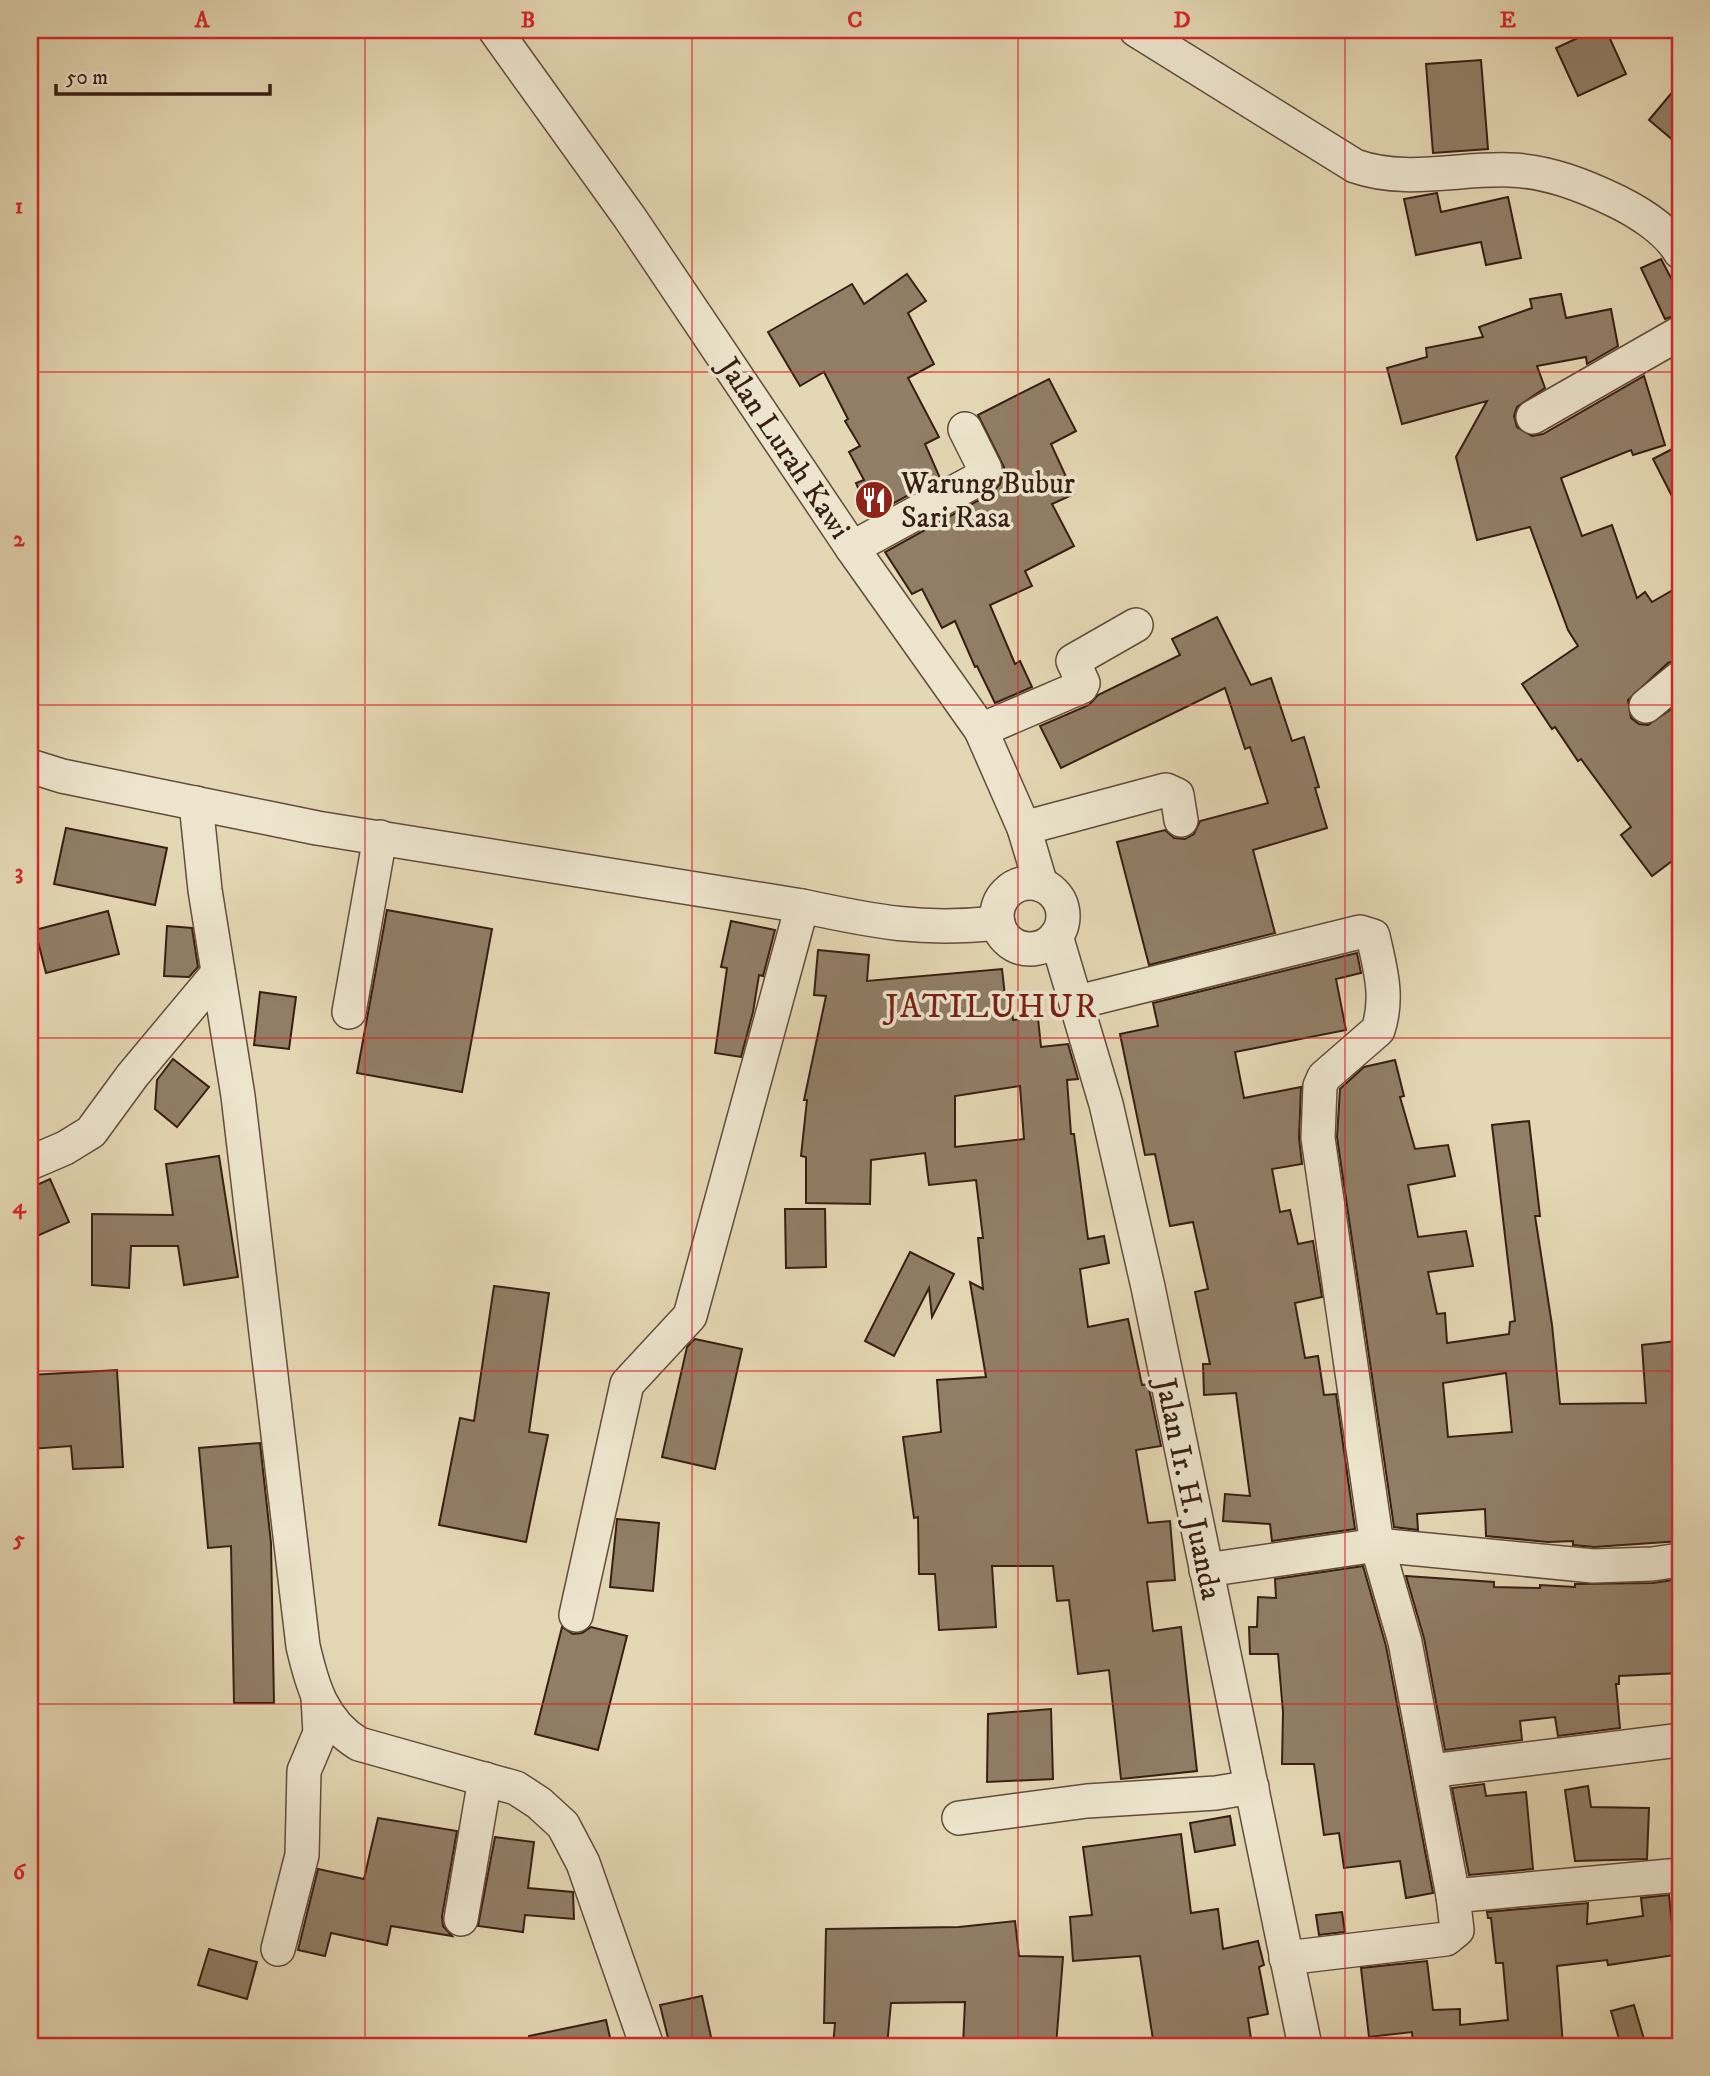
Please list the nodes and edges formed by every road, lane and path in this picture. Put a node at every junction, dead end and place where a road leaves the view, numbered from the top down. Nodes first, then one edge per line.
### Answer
1 (495, 30) edge
2 (1136, 30) edge
3 (1679, 245) edge
4 (1680, 333) edge
5 (1533, 416) dead end
6 (965, 429) dead end
7 (852, 548) junction
8 (1136, 625) dead end
9 (1680, 678) edge
10 (1646, 706) dead end
11 (981, 730) junction
12 (30, 766) edge
13 (196, 803) junction
14 (1181, 820) dead end
15 (1024, 828) junction
16 (380, 837) junction
17 (1041, 885) junction
18 (802, 906) junction
19 (998, 923) junction
20 (1056, 936) junction
21 (218, 974) junction
22 (1078, 1002) junction
23 (349, 1012) dead end
24 (30, 1163) edge
25 (1377, 1545) junction
26 (1680, 1560) edge
27 (1206, 1570) junction
28 (576, 1615) dead end
29 (317, 1696) junction
30 (1680, 1740) edge
31 (1430, 1771) junction
32 (485, 1779) junction
33 (1250, 1779) junction
34 (960, 1818) dead end
35 (1680, 1875) edge
36 (1453, 1896) junction
37 (461, 1919) dead end
38 (278, 1949) dead end
39 (1286, 1958) junction
40 (647, 2046) edge
41 (1305, 2046) edge

1 - 7 street, Jalan Lurah Kawi
2 - 3 street
4 - 5 street
6 - 7 street
7 - 11 street, Jalan Lurah Kawi
8 - 11 street
9 - 10 street
11 - 15 street, Jalan Lurah Kawi
12 - 13 street
13 - 16 street
13 - 21 street
14 - 15 street
15 - 17 street, Jalan Lurah Kawi
16 - 18 street
16 - 23 street
17 - 19 street
17 - 20 street
18 - 19 street
18 - 28 street
19 - 20 street
20 - 22 street, Jalan Ir. H. Juanda
21 - 24 street
21 - 29 street
22 - 25 street
22 - 27 street, Jalan Ir. H. Juanda
25 - 26 street
25 - 27 street
25 - 31 street
27 - 33 street, Jalan Ir. H. Juanda
29 - 32 street
29 - 38 street
30 - 31 street
31 - 36 street
32 - 37 street
32 - 40 street
33 - 34 street
33 - 39 street, Jalan Ir. H. Juanda
35 - 36 street
36 - 39 street
39 - 41 street, Jalan Ir. H. Juanda

